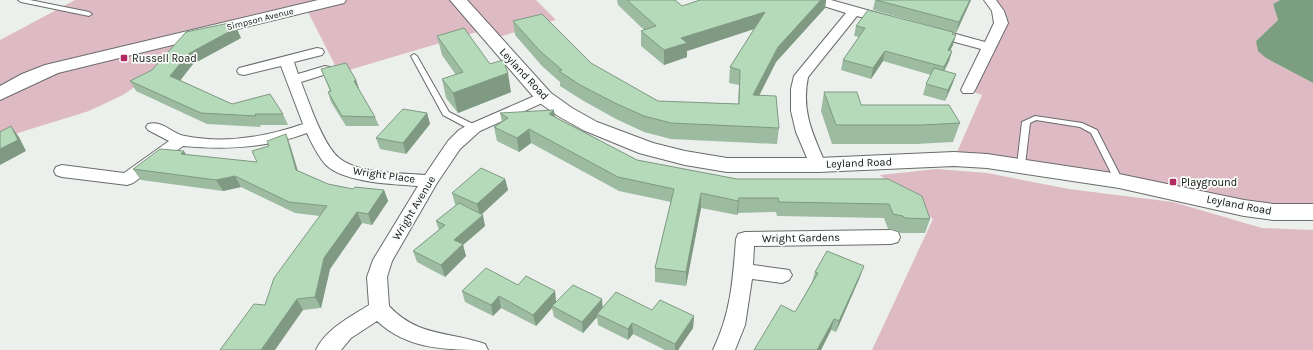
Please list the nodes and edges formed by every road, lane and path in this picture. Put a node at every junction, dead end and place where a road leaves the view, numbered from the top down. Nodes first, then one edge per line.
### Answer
1 (21, 0) edge
2 (338, 0) edge
3 (458, 0) edge
4 (818, 0) edge
5 (990, 0) edge
6 (854, 11) junction
7 (89, 14) dead end
8 (897, 22) edge
9 (920, 28) edge
10 (988, 47) junction
11 (318, 52) dead end
12 (414, 56) dead end
13 (286, 60) junction
14 (325, 70) edge
15 (244, 71) dead end
16 (294, 80) junction
17 (968, 90) dead end
18 (0, 94) edge
19 (544, 97) junction
20 (312, 126) junction
21 (154, 127) dead end
22 (474, 128) junction
23 (180, 141) junction
24 (818, 165) junction
25 (1021, 165) junction
26 (62, 171) dead end
27 (1119, 180) junction
28 (430, 181) junction
29 (1313, 212) edge
30 (891, 237) dead end
31 (743, 271) junction
32 (782, 275) dead end
33 (379, 309) junction
34 (327, 350) edge
35 (477, 350) edge
36 (724, 350) edge

1 - 7 lane
2 - 18 street, Simpson Avenue
3 - 19 street, Leyland Road
4 - 6 street
5 - 10 street
6 - 8 street
6 - 24 street
9 - 10 street
10 - 17 street
11 - 13 street
12 - 22 lane
13 - 15 street
13 - 16 street, Wright Place
14 - 16 street
16 - 20 street, Wright Place
19 - 22 street, Wright Avenue
19 - 24 street, Leyland Road
20 - 23 street
20 - 28 street, Wright Place
21 - 23 street
22 - 28 street, Wright Avenue
23 - 26 street
24 - 25 street, Leyland Road
25 - 27 street, Leyland Road
25 - 27 lane
27 - 29 street, Leyland Road
28 - 33 street, Wright Avenue
30 - 31 street, Wright Gardens
31 - 32 street
31 - 36 street, Wright Gardens
33 - 34 street
33 - 35 street

